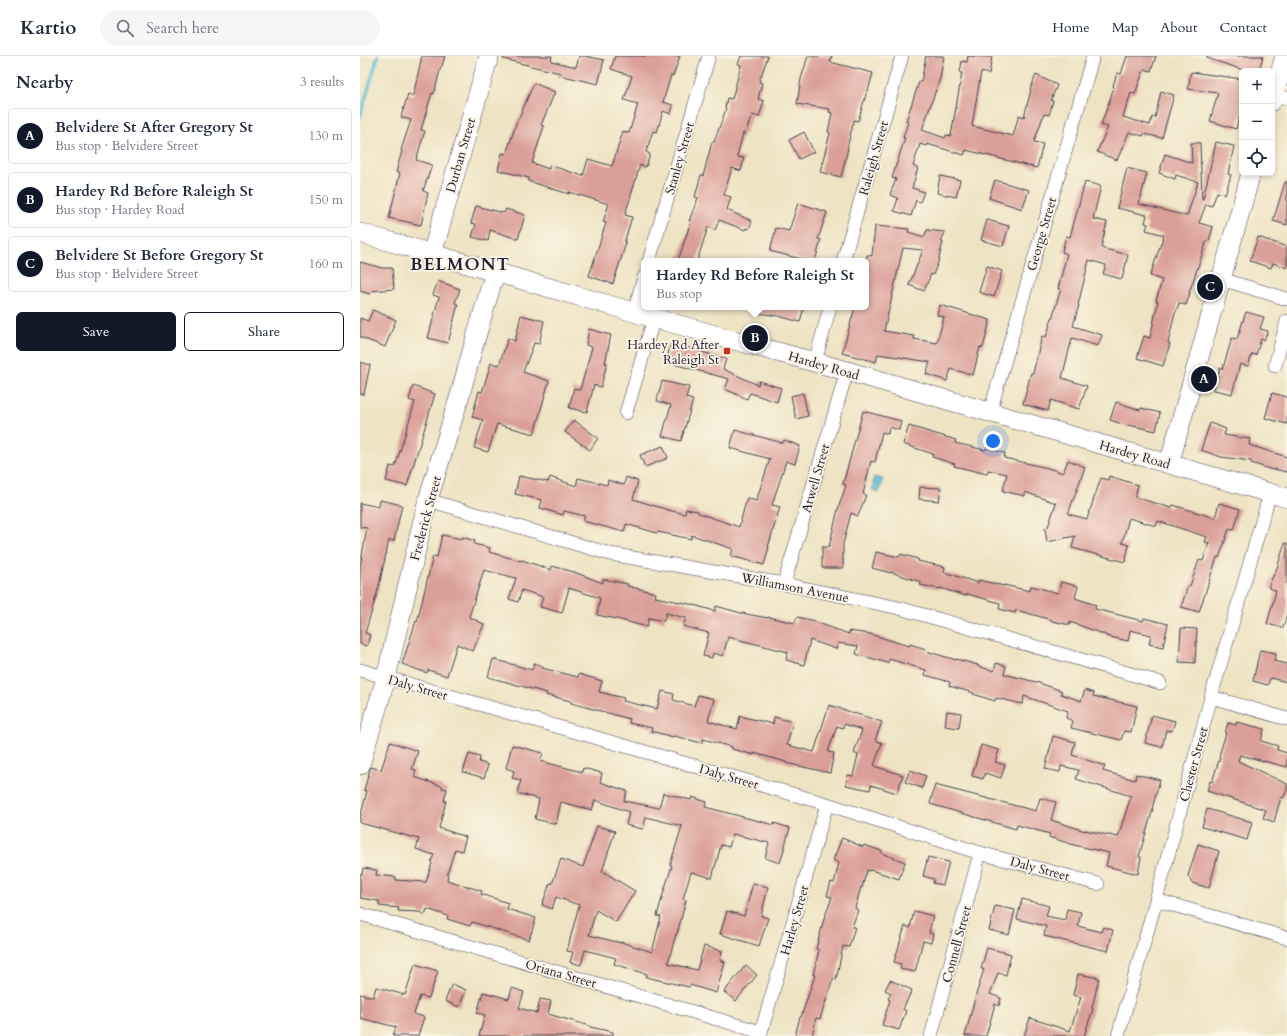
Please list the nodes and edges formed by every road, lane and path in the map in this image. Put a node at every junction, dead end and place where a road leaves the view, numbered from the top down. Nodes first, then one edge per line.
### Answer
1 (489, 56) edge
2 (709, 56) edge
3 (902, 56) edge
4 (1093, 56) edge
5 (1285, 56) edge
6 (1278, 98) edge
7 (1250, 176) edge
8 (360, 233) edge
9 (432, 254) junction
10 (650, 258) edge
11 (844, 258) edge
12 (495, 272) junction
13 (1221, 279) junction
14 (641, 288) edge
15 (1287, 299) edge
16 (829, 310) edge
17 (634, 312) junction
18 (654, 318) junction
19 (1287, 321) edge
20 (815, 362) junction
21 (1275, 366) dead end
22 (847, 371) junction
23 (990, 412) junction
24 (626, 413) dead end
25 (1169, 464) junction
26 (1279, 496) edge
27 (428, 500) junction
28 (784, 584) junction
29 (360, 670) edge
30 (386, 678) junction
31 (1160, 683) dead end
32 (1211, 697) junction
33 (1287, 719) edge
34 (360, 765) edge
35 (827, 804) junction
36 (980, 853) junction
37 (1098, 884) dead end
38 (1156, 900) junction
39 (360, 914) edge
40 (1287, 938) edge
41 (761, 1034) edge
42 (931, 1036) edge
43 (1118, 1036) edge

1 - 9 street, Durban Street
2 - 10 street, Stanley Street
3 - 11 street, Raleigh Street
4 - 23 street, George Street
5 - 6 street
7 - 13 street
8 - 9 street, Hardey Road
9 - 12 street, Hardey Road
12 - 17 street, Hardey Road
12 - 27 street, Frederick Street
13 - 15 street
13 - 25 street
14 - 17 street
16 - 20 street
17 - 18 street, Hardey Road
18 - 20 street, Hardey Road
18 - 24 street
19 - 21 street
20 - 22 street, Hardey Road
22 - 23 street, Hardey Road
22 - 28 street, Atwell Street
23 - 25 street, Hardey Road
25 - 26 street, Hardey Road
26 - 32 street, Chester Street
27 - 28 street, Williamson Avenue
27 - 30 street, Frederick Street
28 - 31 street, Williamson Avenue
29 - 30 street, Daly Street
30 - 34 street, Frederick Street
30 - 35 street, Daly Street
32 - 33 street
32 - 38 street, Chester Street
35 - 36 street, Daly Street
35 - 41 street, Harley Street
36 - 37 street, Daly Street
36 - 42 street, Connell Street
38 - 40 street
38 - 43 street, Chester Street
39 - 41 street, Oriana Street

